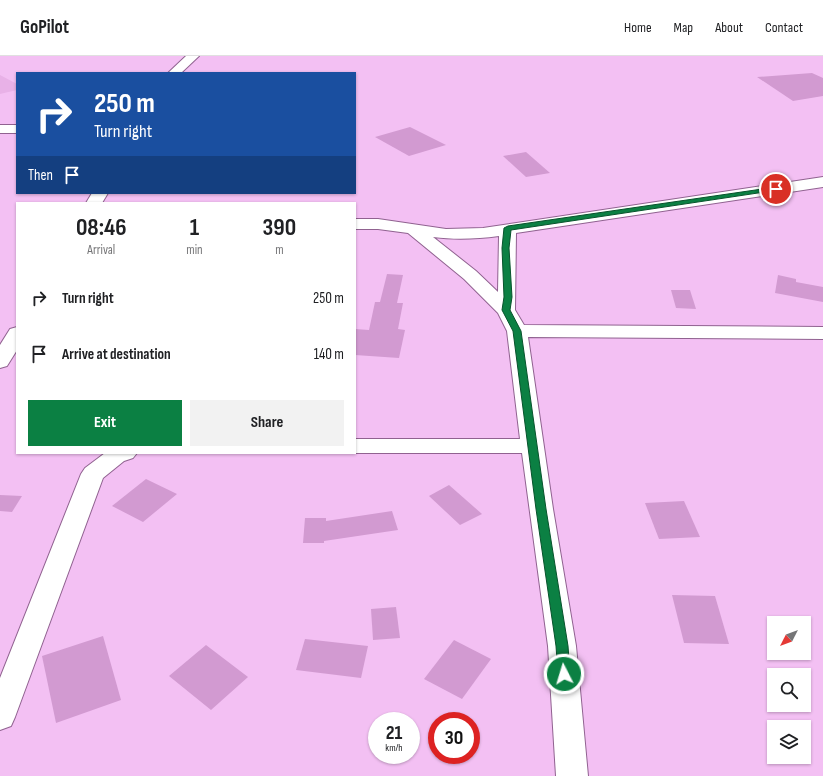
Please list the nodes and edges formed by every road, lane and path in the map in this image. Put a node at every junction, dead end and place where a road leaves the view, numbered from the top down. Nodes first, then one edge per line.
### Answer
1 (193, 56) edge
2 (175, 72) edge
3 (0, 129) edge
4 (16, 129) edge
5 (823, 182) edge
6 (356, 224) edge
7 (508, 228) junction
8 (413, 229) junction
9 (506, 310) junction
10 (517, 331) junction
11 (823, 333) edge
12 (16, 335) edge
13 (0, 362) edge
14 (356, 446) edge
15 (532, 446) junction
16 (123, 454) edge
17 (0, 717) edge
18 (572, 776) edge

1 - 2 street
3 - 4 street
5 - 7 street
6 - 8 street
7 - 8 street
7 - 9 street
8 - 9 street
9 - 10 street
10 - 11 street
10 - 15 street
12 - 13 street
14 - 15 street
15 - 18 street
16 - 17 street

